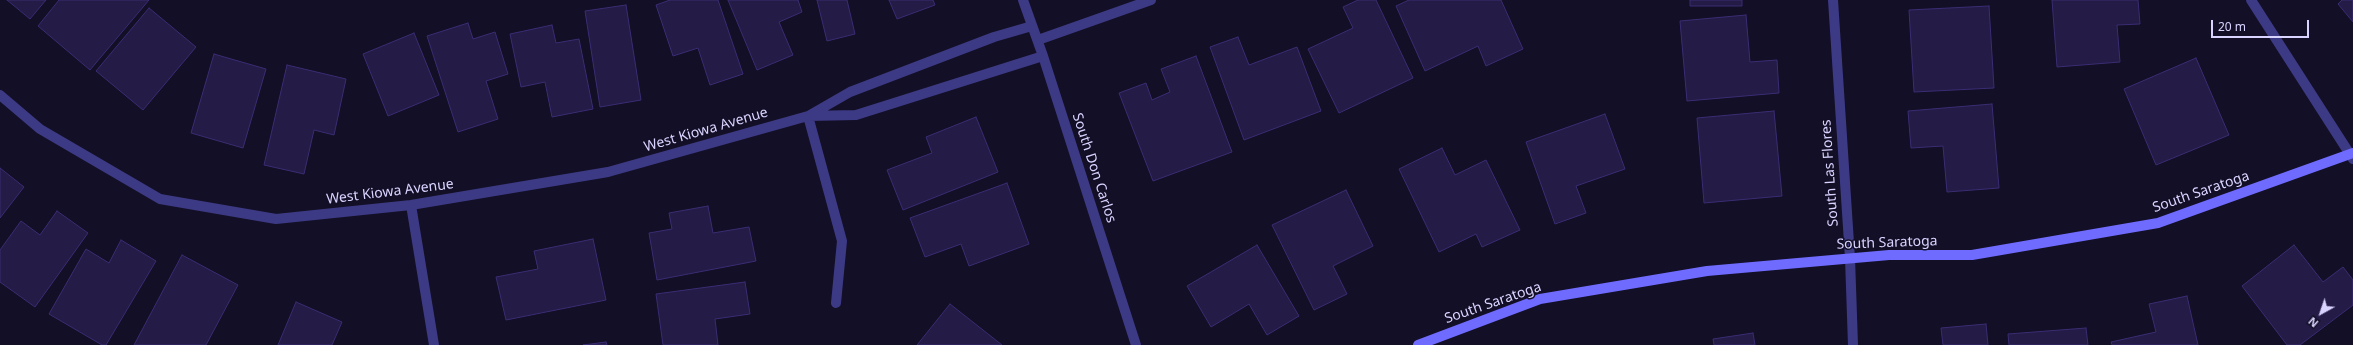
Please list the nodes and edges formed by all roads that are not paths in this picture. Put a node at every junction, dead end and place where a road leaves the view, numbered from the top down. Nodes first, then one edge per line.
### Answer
1 (1023, 0) edge
2 (1151, 0) edge
3 (1833, 0) edge
4 (2251, 0) edge
5 (1032, 26) junction
6 (1038, 40) junction
7 (1043, 56) junction
8 (0, 95) edge
9 (808, 116) junction
10 (2352, 155) edge
11 (411, 205) junction
12 (1850, 258) junction
13 (836, 303) dead end
14 (434, 345) edge
15 (1136, 345) edge
16 (1418, 345) edge
17 (1853, 345) edge

1 - 5 street, South Don Carlos
2 - 6 street
3 - 12 street, South Las Flores
4 - 10 street
5 - 6 street, South Don Carlos
5 - 9 street, West Kiowa Avenue
6 - 7 street, South Don Carlos
7 - 9 street, West Kiowa Avenue
7 - 15 street, South Don Carlos
8 - 11 street, West Kiowa Avenue
9 - 11 street, West Kiowa Avenue
9 - 13 street
10 - 12 street, South Saratoga
11 - 14 street
12 - 16 street, South Saratoga
12 - 17 street, South Las Flores

